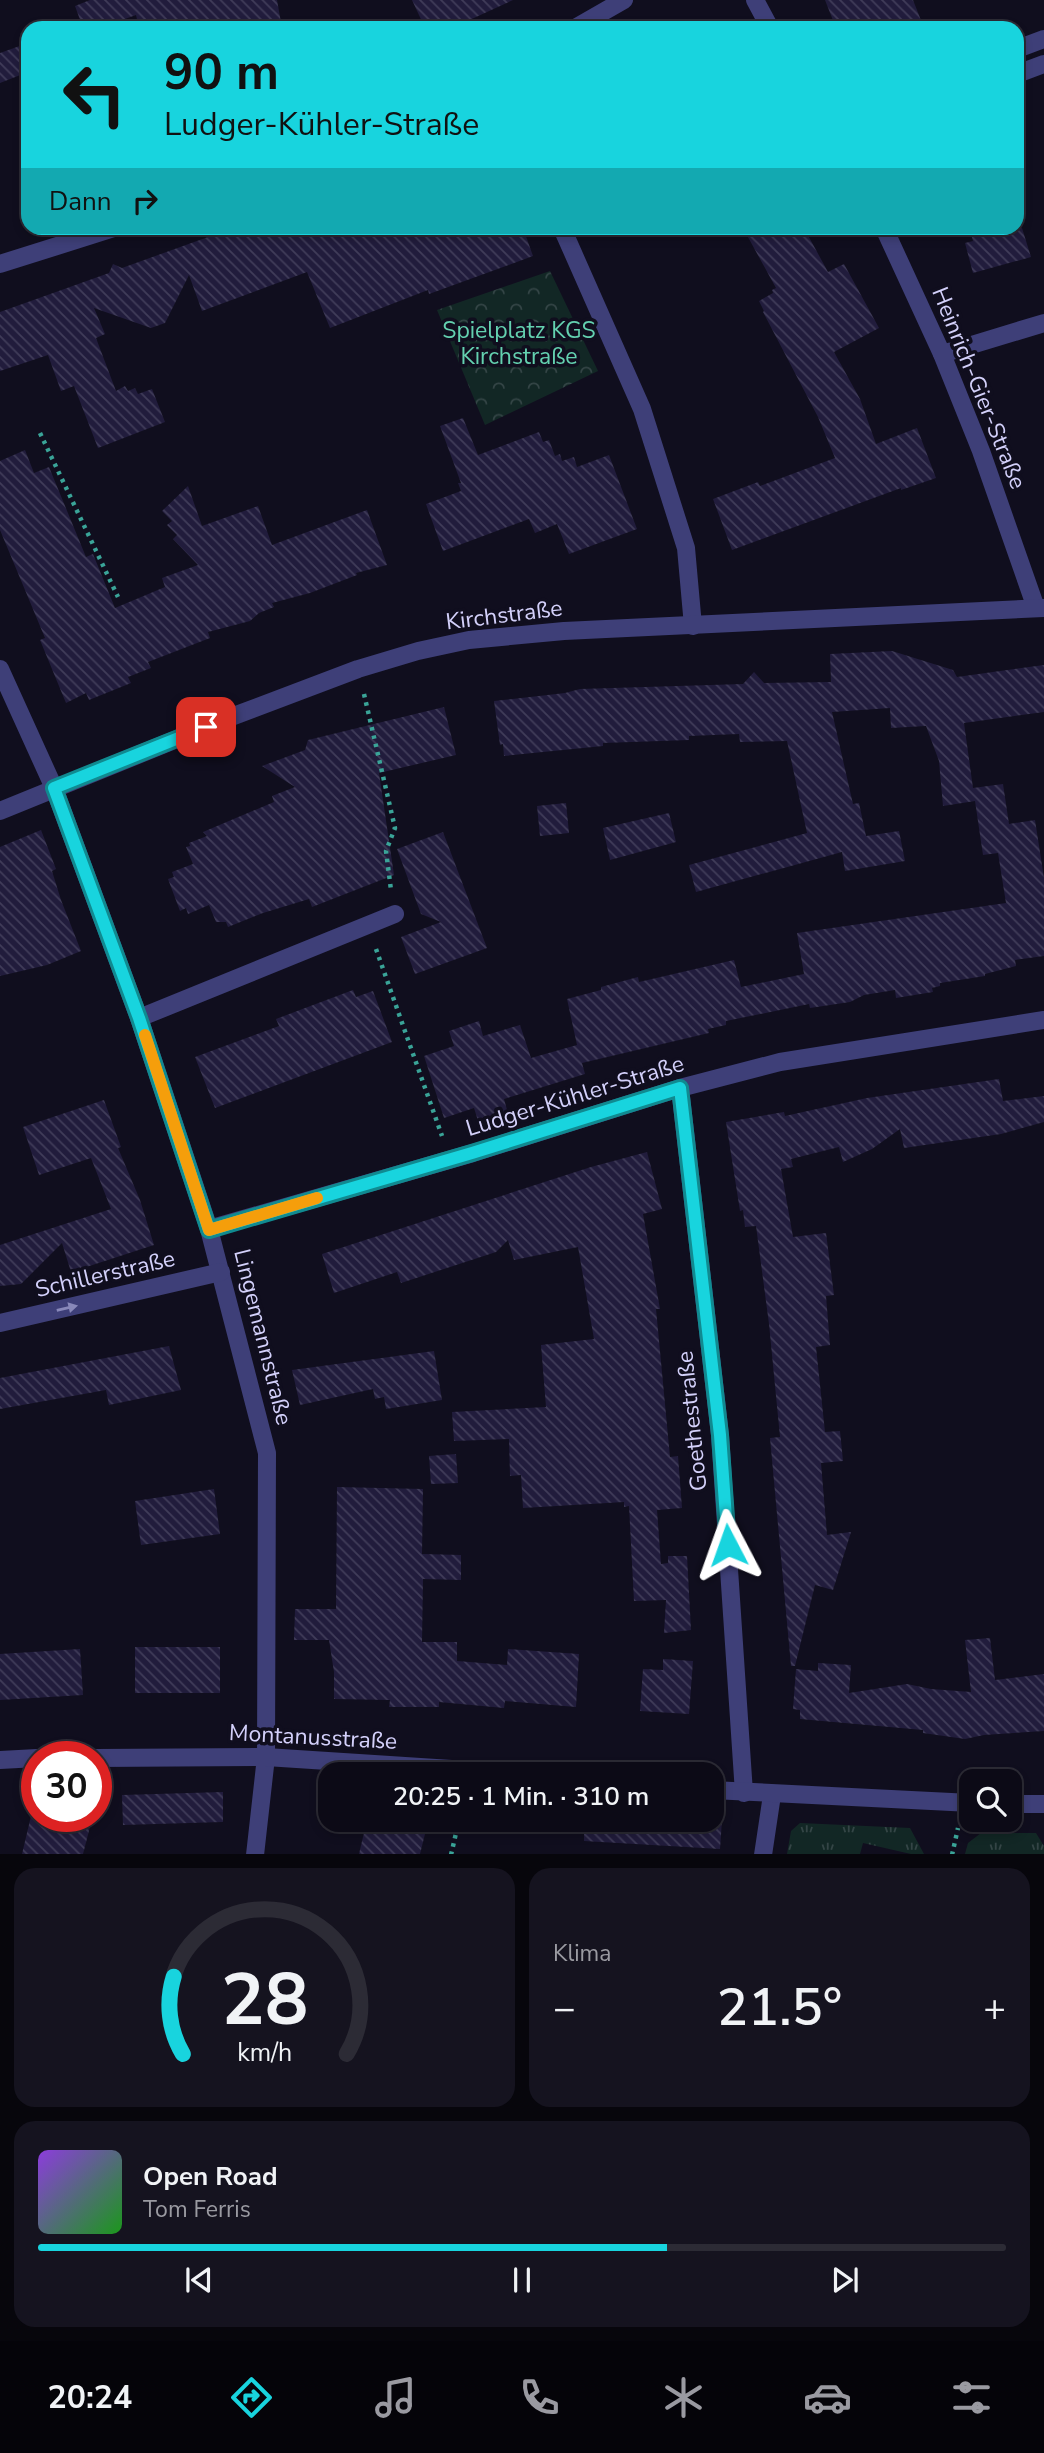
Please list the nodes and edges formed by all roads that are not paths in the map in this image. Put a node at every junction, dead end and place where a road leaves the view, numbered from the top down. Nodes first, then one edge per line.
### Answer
1 (624, 0) edge
2 (755, 0) edge
3 (587, 21) edge
4 (766, 21) edge
5 (1044, 39) edge
6 (1024, 46) edge
7 (1044, 64) edge
8 (1024, 71) edge
9 (92, 235) edge
10 (565, 235) edge
11 (887, 235) edge
12 (0, 264) edge
13 (1044, 323) edge
14 (942, 354) junction
15 (1040, 608) edge
16 (694, 626) junction
17 (0, 669) edge
18 (54, 788) junction
19 (0, 811) edge
20 (395, 914) road end
21 (139, 1018) junction
22 (1044, 1020) edge
23 (680, 1088) junction
24 (209, 1230) junction
25 (221, 1272) junction
26 (0, 1323) edge
27 (266, 1757) junction
28 (112, 1758) edge
29 (21, 1759) edge
30 (0, 1760) edge
31 (343, 1762) edge
32 (724, 1791) edge
33 (744, 1793) junction
34 (772, 1794) junction
35 (959, 1802) edge
36 (1022, 1804) edge
37 (1044, 1804) edge
38 (255, 1854) edge
39 (763, 1854) edge

1 - 3 street
2 - 4 street
5 - 6 street
7 - 8 street
9 - 12 street
10 - 16 street
11 - 14 street, Heinrich-Gier-Straße
13 - 14 street
14 - 15 street, Heinrich-Gier-Straße
15 - 16 street, Kirchstraße
16 - 18 street, Kirchstraße
17 - 18 street, Lingemannstraße
18 - 19 street, Kirchstraße
18 - 21 street, Lingemannstraße
20 - 21 street
21 - 24 street, Lingemannstraße
22 - 23 street, Ludger-Kühler-Straße
23 - 24 street, Ludger-Kühler-Straße
23 - 33 street, Goethestraße
24 - 25 street, Lingemannstraße
26 -> 25 street, Schillerstraße
25 - 27 street, Lingemannstraße
27 - 28 street, Montanusstraße
27 - 31 street, Montanusstraße
27 - 38 street, Lingemannstraße
29 - 30 street
32 - 33 street
33 - 34 street
34 - 35 street
34 - 39 street
36 - 37 street

